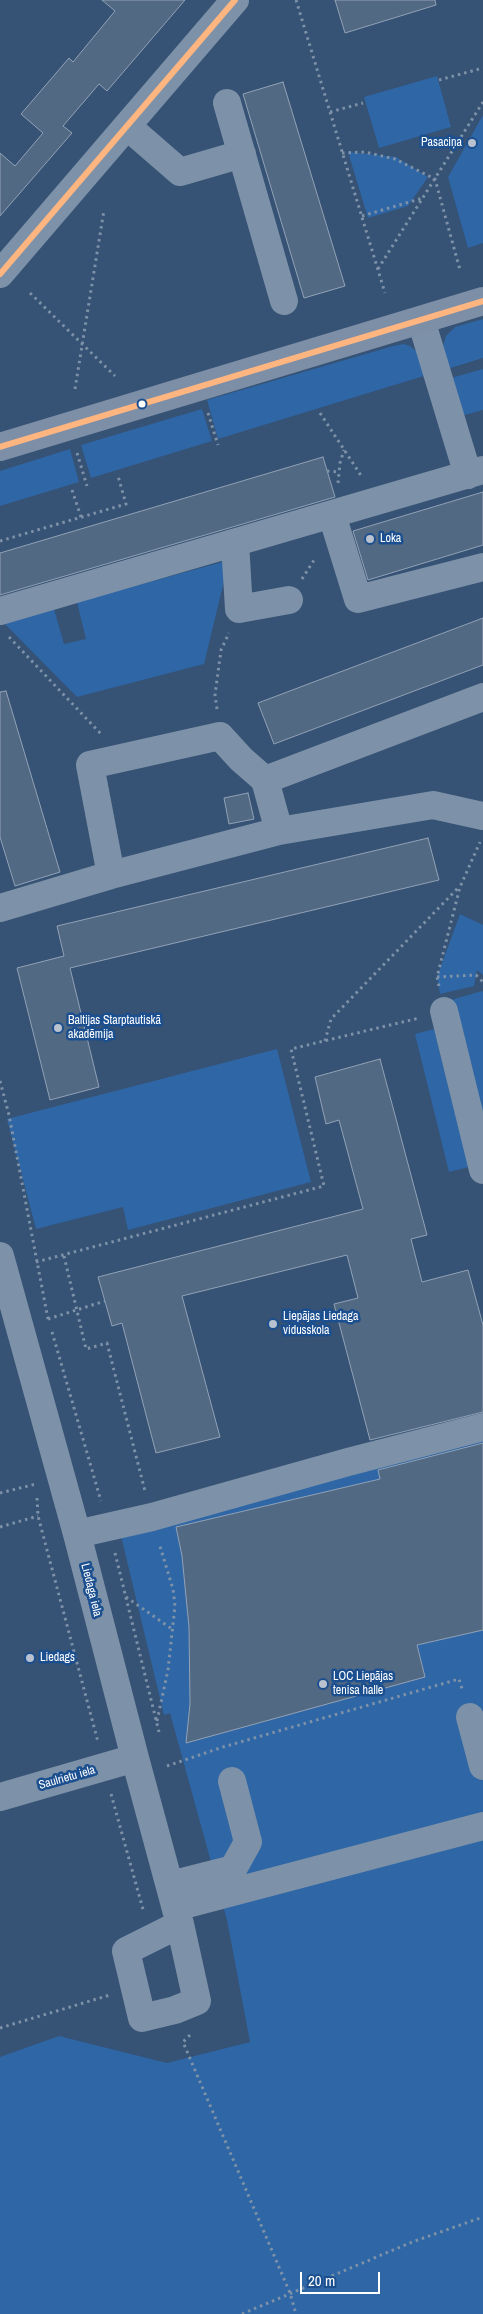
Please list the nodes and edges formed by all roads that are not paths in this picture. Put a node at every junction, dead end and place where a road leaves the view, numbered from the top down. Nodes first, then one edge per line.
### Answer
1 (235, 0) edge
2 (227, 103) dead end
3 (127, 126) junction
4 (242, 154) junction
5 (0, 274) edge
6 (284, 301) dead end
7 (483, 301) edge
8 (421, 320) junction
9 (0, 447) edge
10 (475, 473) edge
11 (338, 517) junction
12 (235, 543) junction
13 (483, 567) edge
14 (289, 600) road end
15 (3, 623) edge
16 (483, 697) edge
17 (265, 780) junction
18 (483, 816) edge
19 (279, 831) junction
20 (111, 876) junction
21 (0, 908) edge
22 (444, 1011) road end
23 (483, 1170) edge
24 (0, 1256) edge
25 (483, 1427) edge
26 (77, 1534) junction
27 (470, 1717) road end
28 (135, 1758) junction
29 (483, 1766) edge
30 (232, 1781) dead end
31 (0, 1797) edge
32 (483, 1826) edge
33 (176, 1905) junction

1 - 3 street
2 - 4 street
3 - 4 street
3 - 5 street
4 - 6 street
7 - 8 main road
8 - 9 main road
8 - 10 street
10 - 11 street
11 - 12 street
11 - 13 street
12 - 14 street
12 - 15 street
16 - 17 street
17 - 19 street
17 - 20 street
18 - 19 street
19 - 20 street
20 - 21 street
22 - 23 street
24 - 26 street, Liedaga iela
25 - 26 street
26 - 28 street, Liedaga iela
27 - 29 street
28 - 31 street, Saulrietu iela
28 - 33 street, Liedaga iela
30 - 33 street
32 - 33 street
33 - 33 street, Liedaga iela

